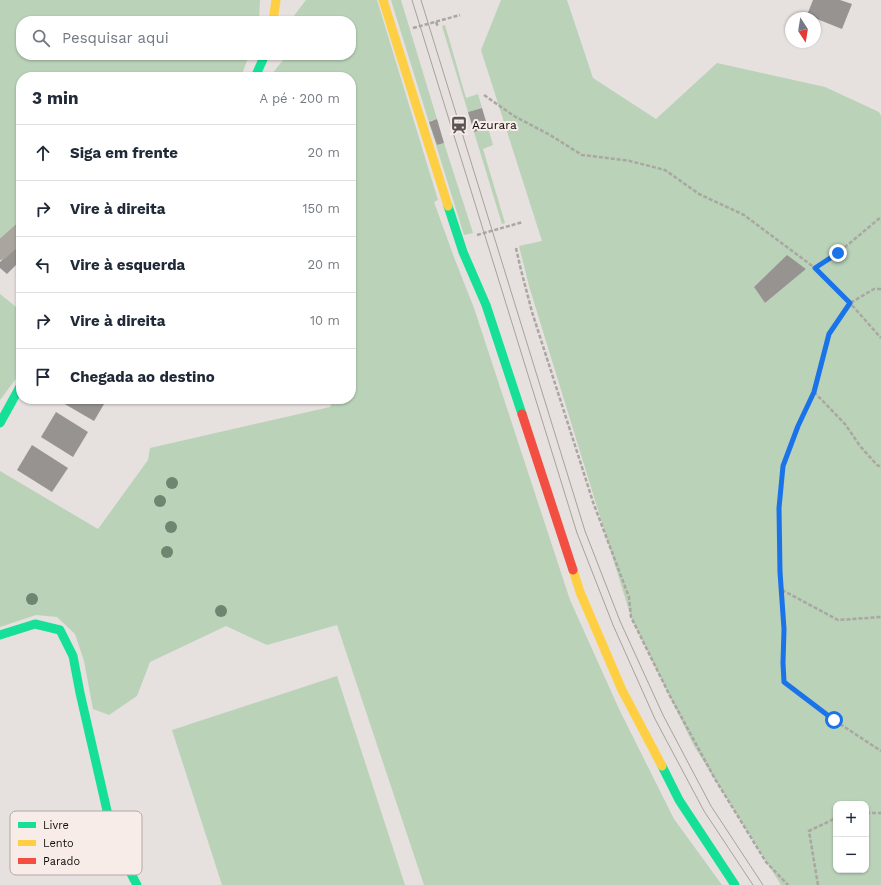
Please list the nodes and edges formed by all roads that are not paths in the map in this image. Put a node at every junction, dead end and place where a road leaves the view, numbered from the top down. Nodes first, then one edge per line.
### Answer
1 (276, 0) edge
2 (383, 0) edge
3 (274, 16) edge
4 (263, 60) edge
5 (257, 72) edge
6 (16, 237) edge
7 (0, 251) edge
8 (16, 394) edge
9 (0, 423) edge
10 (0, 635) edge
11 (107, 811) edge
12 (132, 875) edge
13 (137, 885) edge
14 (735, 885) edge

1 - 3 street
2 - 14 street
4 - 5 street
6 - 7 street
8 - 9 street
10 - 11 street
12 - 13 street

